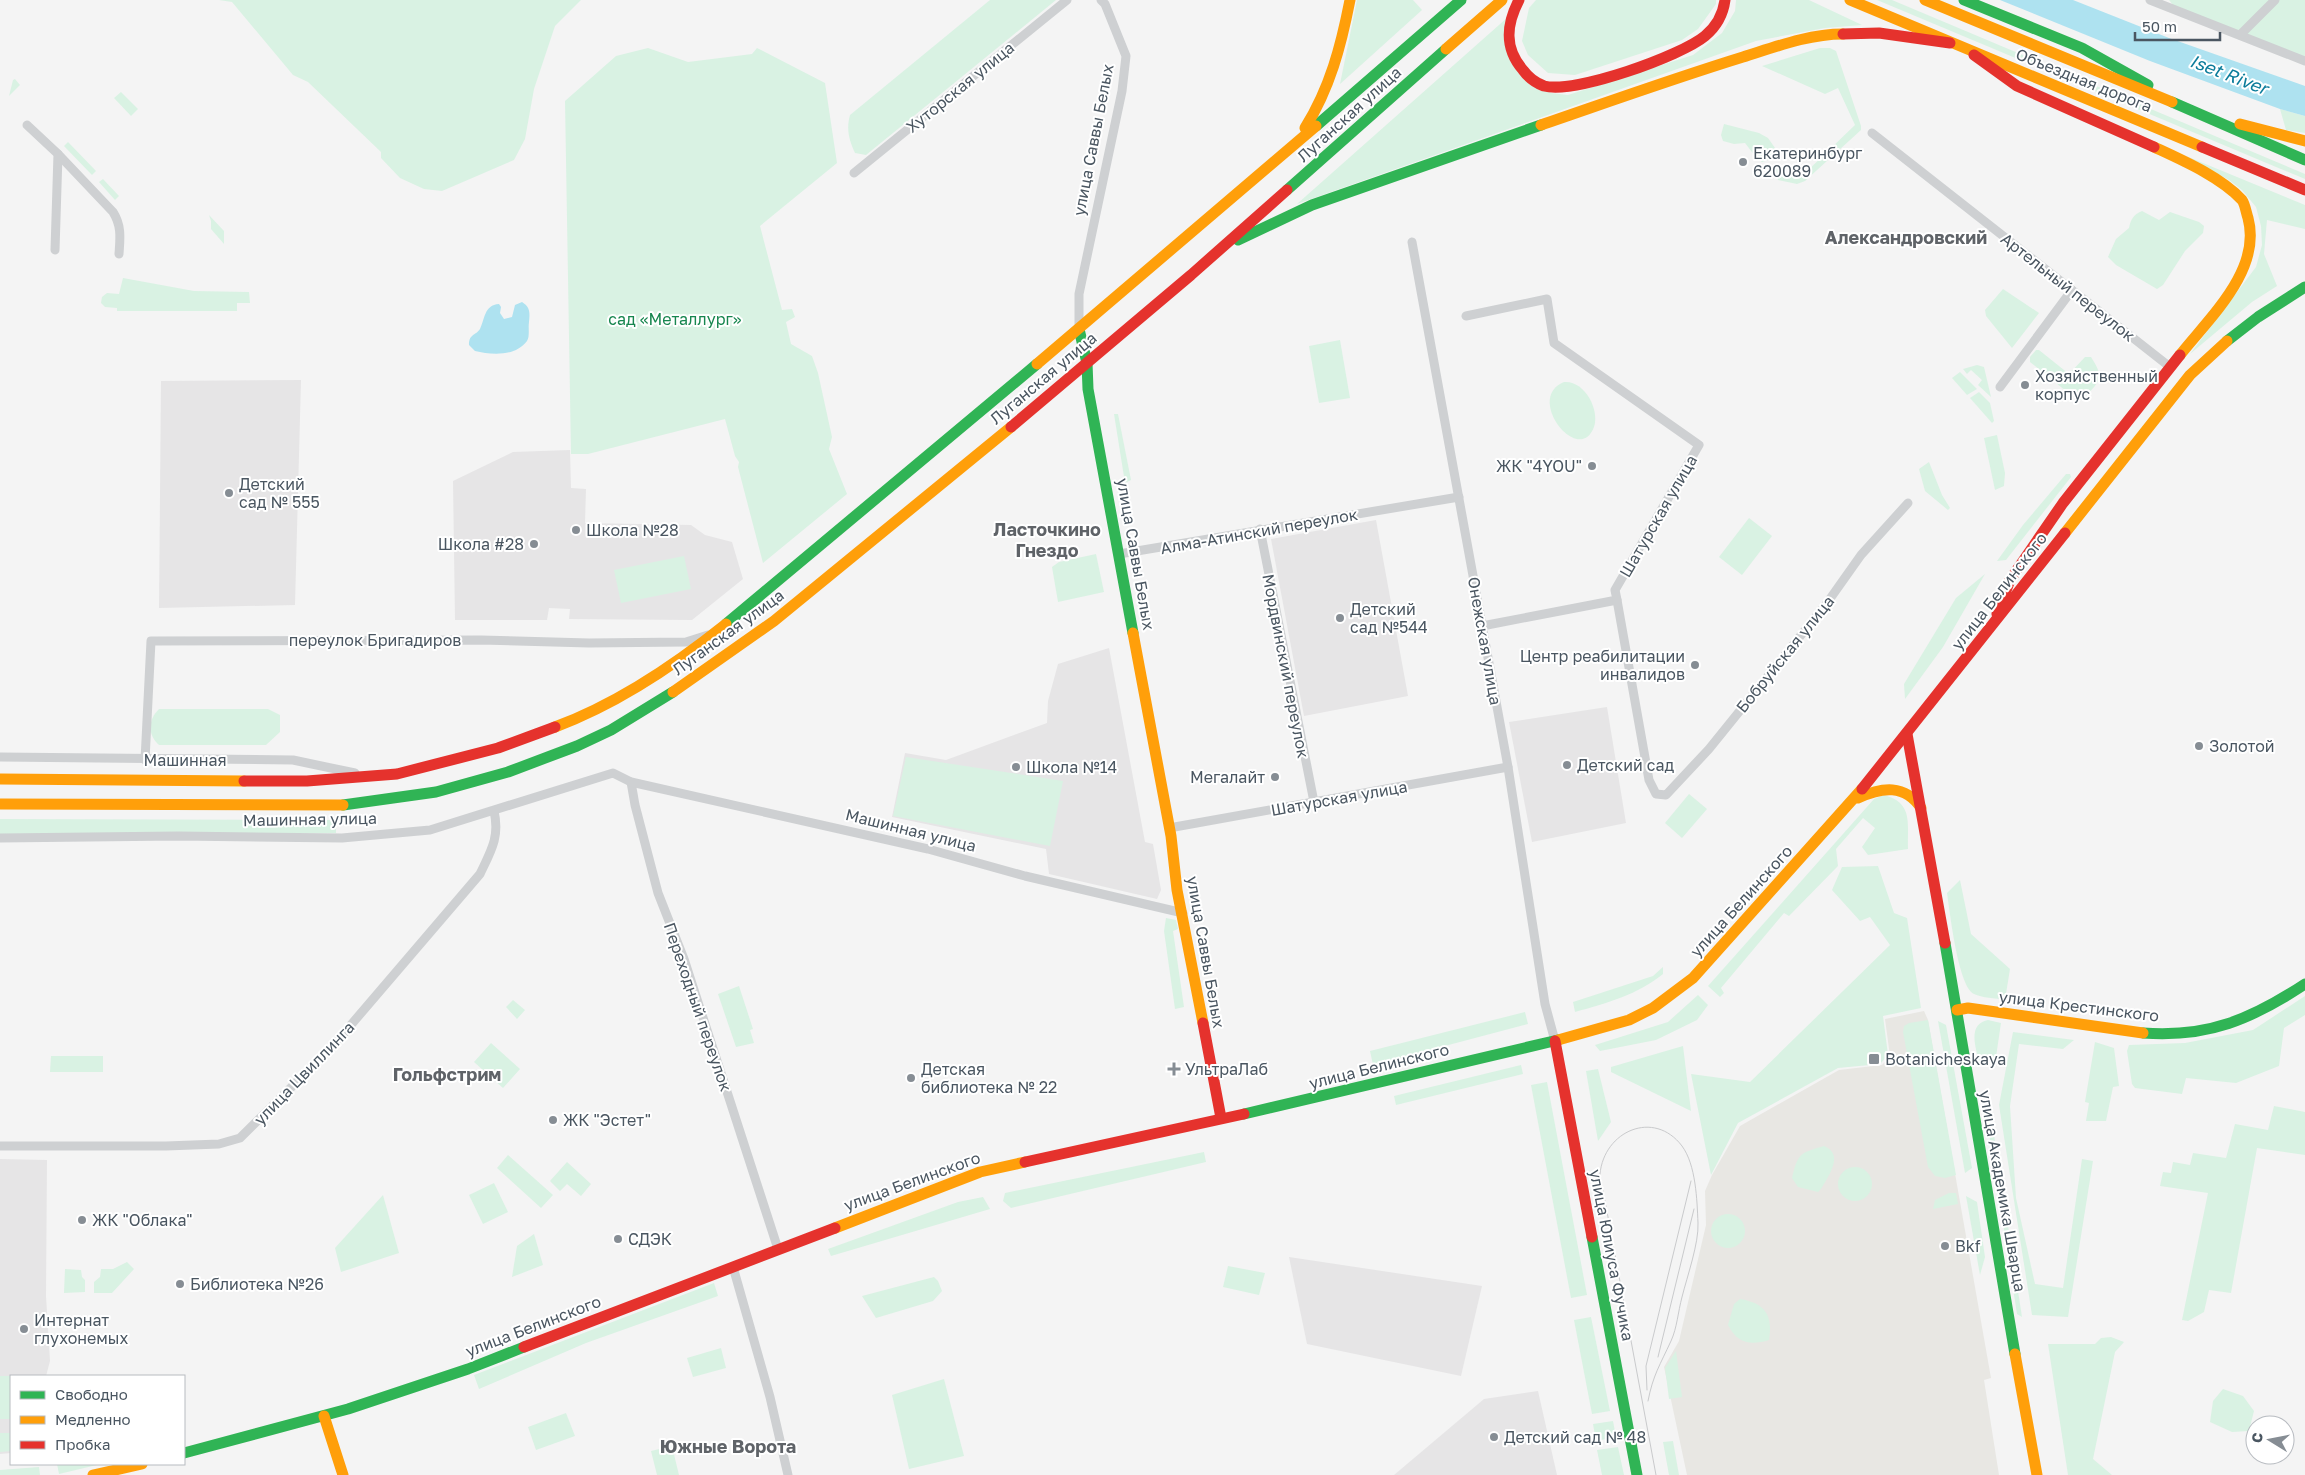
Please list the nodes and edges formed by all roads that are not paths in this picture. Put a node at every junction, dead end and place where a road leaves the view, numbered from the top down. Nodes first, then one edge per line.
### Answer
1 (1066, 0) edge
2 (1101, 0) edge
3 (1350, 0) edge
4 (1461, 0) edge
5 (1502, 0) edge
6 (1519, 0) edge
7 (1725, 0) edge
8 (1850, 0) edge
9 (1925, 0) edge
10 (1964, 0) edge
11 (2150, 0) edge
12 (2275, 0) edge
13 (2169, 4) edge
14 (2240, 35) junction
15 (1950, 43) junction
16 (1966, 50) junction
17 (2305, 61) edge
18 (2171, 101) junction
19 (2202, 114) junction
20 (27, 124) dead end
21 (1872, 133) dead end
22 (2305, 141) edge
23 (58, 154) junction
24 (2305, 160) edge
25 (1274, 162) junction
26 (854, 173) dead end
27 (2305, 190) edge
28 (1412, 242) dead end
29 (1222, 248) junction
30 (55, 250) dead end
31 (119, 254) dead end
32 (2305, 288) edge
33 (2072, 290) junction
34 (1466, 316) dead end
35 (1079, 329) junction
36 (1087, 363) junction
37 (2170, 367) junction
38 (2000, 387) dead end
39 (1459, 497) junction
40 (1908, 504) dead end
41 (1260, 530) junction
42 (1119, 554) junction
43 (1616, 600) junction
44 (1994, 623) junction
45 (1482, 626) junction
46 (716, 632) junction
47 (1907, 734) junction
48 (577, 746) joint
49 (0, 757) edge
50 (144, 760) junction
51 (1508, 767) junction
52 (368, 776) junction
53 (0, 779) edge
54 (631, 782) junction
55 (1853, 800) junction
56 (1314, 802) junction
57 (0, 804) edge
58 (1922, 810) junction
59 (494, 811) junction
60 (1169, 828) junction
61 (0, 838) edge
62 (1182, 913) junction
63 (2305, 984) edge
64 (1957, 1010) junction
65 (1555, 1041) junction
66 (1221, 1118) junction
67 (0, 1146) edge
68 (778, 1250) junction
69 (733, 1267) junction
70 (324, 1416) junction
71 (185, 1453) edge
72 (138, 1465) edge
73 (93, 1475) edge
74 (343, 1475) edge
75 (788, 1475) edge
76 (1637, 1475) edge
77 (2038, 1475) edge

1 - 26 street, Хуторская улица
2 - 35 street, улица Саввы Белых
3 - 25 main road
4 - 25 main road, Луганская улица
5 - 29 main road, Луганская улица
6 - 7 main road
8 - 15 main road, Объездная дорога
9 - 18 main road
10 - 18 main road
11 - 13 street
12 - 14 street
13 - 14 street
14 - 17 street
15 - 16 main road, Объездная дорога
15 - 29 main road
16 - 27 main road, Объездная дорога
16 - 37 main road
18 - 19 main road, Объездная дорога
19 - 22 main road
19 - 24 main road, Объездная дорога
20 - 23 street
21 - 33 street, Артельный переулок
23 - 30 street
23 - 31 street
25 - 35 main road, Луганская улица
28 - 39 street, Онежская улица
29 - 36 main road, Луганская улица
32 - 44 main road, улица Белинского
33 - 37 street, Артельный переулок
33 - 38 street
34 - 43 street, Шатурская улица
35 - 36 main road, улица Саввы Белых
35 - 46 main road, Луганская улица
36 - 42 main road, улица Саввы Белых
36 - 48 main road, Луганская улица
37 - 44 main road
39 - 41 street, Алма-Атинский переулок
39 - 45 street, Онежская улица
40 - 43 street, Бобруйская улица
41 - 42 street, Алма-Атинский переулок
41 - 56 street, Мордвинский переулок
42 - 60 main road, улица Саввы Белых
43 - 45 street, Шатурская улица
44 - 47 main road, улица Белинского
45 - 51 street, Онежская улица
46 - 50 street, переулок Бригадиров
46 - 52 main road, Луганская улица
47 - 55 main road, улица Белинского
47 - 58 main road, улица Академика Шварца
48 - 57 main road, Машинная улица
49 - 50 street, Машинная
50 - 52 street, Машинная
51 - 56 street, Шатурская улица
51 - 65 street, Онежская улица
52 - 53 main road
54 - 59 street, Машинная улица
54 - 62 street, Машинная улица
54 - 68 street, Переходный переулок
55 - 58 main road
55 - 65 main road, улица Белинского
56 - 60 street, Шатурская улица
58 - 64 main road, улица Академика Шварца
59 - 61 street, Машинная улица
59 - 67 street, улица Цвиллинга
60 - 62 main road, улица Саввы Белых
62 - 66 main road, улица Саввы Белых
63 - 64 main road, улица Крестинского
64 - 77 main road, улица Академика Шварца
65 - 66 main road, улица Белинского
65 - 76 main road, улица Юлиуса Фучика
66 - 68 main road, улица Белинского
68 - 69 main road, улица Белинского
69 - 70 main road, улица Белинского
69 - 75 street
70 - 71 main road, улица Белинского
70 - 74 main road
72 - 73 main road

